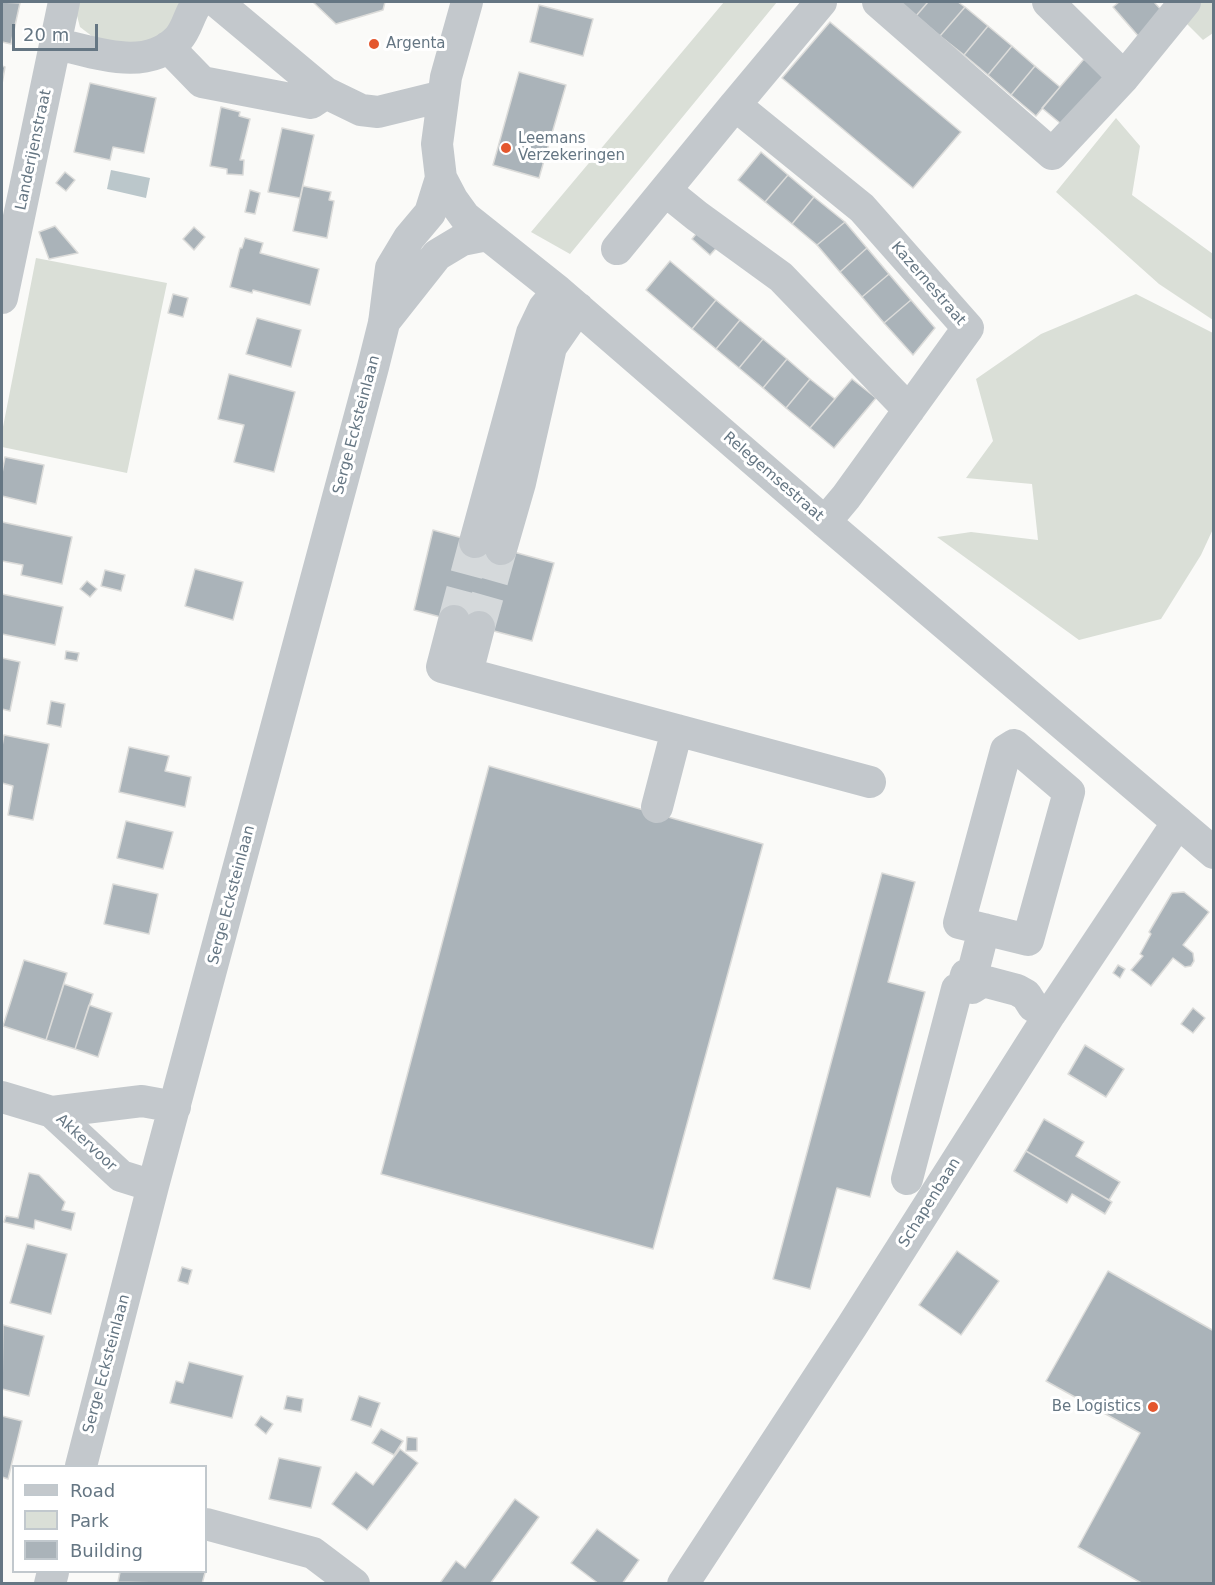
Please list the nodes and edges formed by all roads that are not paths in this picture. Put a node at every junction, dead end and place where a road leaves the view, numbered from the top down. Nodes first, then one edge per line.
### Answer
1 (64, 2) edge
2 (198, 2) edge
3 (217, 2) edge
4 (467, 2) edge
5 (821, 2) edge
6 (878, 2) edge
7 (1048, 2) edge
8 (1185, 2) edge
9 (57, 44) junction
10 (168, 47) junction
11 (1124, 77) junction
12 (445, 87) junction
13 (326, 93) junction
14 (735, 105) junction
15 (441, 178) junction
16 (666, 191) junction
17 (487, 235) junction
18 (617, 249) dead end
19 (2, 298) edge
20 (568, 299) junction
21 (384, 323) junction
22 (909, 410) junction
23 (825, 522) junction
24 (488, 545) tunnel mouth
25 (466, 624) tunnel mouth
26 (677, 730) junction
27 (870, 782) dead end
28 (657, 807) dead end
29 (1178, 822) junction
30 (1214, 853) edge
31 (978, 928) junction
32 (967, 983) junction
33 (1041, 1010) junction
34 (2, 1097) edge
35 (175, 1107) junction
36 (52, 1112) junction
37 (907, 1179) dead end
38 (153, 1186) junction
39 (82, 1465) edge
40 (207, 1524) edge
41 (354, 1584) edge
42 (683, 1584) edge

1 - 9 street, Landerijenstraat
2 - 10 street
3 - 13 street
4 - 12 street, Relegemsestraat
5 - 14 street
6 - 11 street
7 - 11 street
8 - 11 street
9 - 10 street
9 - 19 street, Landerijenstraat
10 - 13 street
12 - 13 street
12 - 15 street, Relegemsestraat
14 - 16 street
14 - 22 street, Kazernestraat
15 - 17 street, Relegemsestraat
15 - 21 street, Serge Ecksteinlaan
16 - 18 street
16 - 22 street
17 - 20 street, Relegemsestraat
17 - 21 street, Serge Ecksteinlaan
20 - 23 street, Relegemsestraat
20 - 24 street
21 - 35 street, Serge Ecksteinlaan
22 - 23 street, Kazernestraat
23 - 29 street, Relegemsestraat
25 - 26 street
26 - 27 street
26 - 28 street
29 - 30 street, Relegemsestraat
29 - 33 street, Schapenbaan
31 - 31 street
31 - 32 street
32 - 33 street
32 - 37 street
33 - 42 street, Schapenbaan
34 - 36 street, Akkervoor
35 - 36 street, Akkervoor
35 - 38 street, Serge Ecksteinlaan
36 - 38 street, Akkervoor
38 - 39 street, Serge Ecksteinlaan
40 - 41 street

